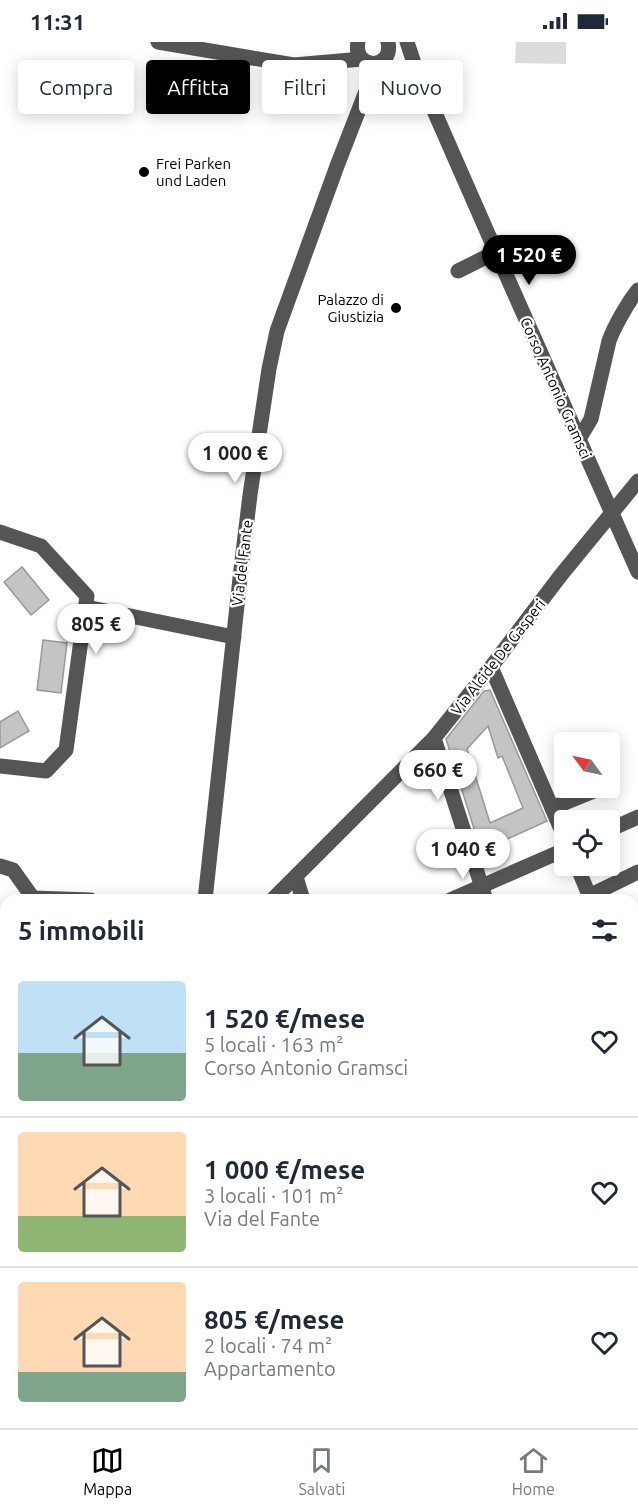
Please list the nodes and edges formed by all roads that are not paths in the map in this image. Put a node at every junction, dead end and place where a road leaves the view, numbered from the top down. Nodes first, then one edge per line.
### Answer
1 (158, 42) edge
2 (396, 47) edge
3 (361, 53) edge
4 (402, 60) edge
5 (407, 60) edge
6 (435, 114) edge
7 (496, 252) junction
8 (458, 271) dead end
9 (638, 290) edge
10 (638, 299) edge
11 (625, 310) junction
12 (579, 439) junction
13 (638, 481) edge
14 (612, 514) junction
15 (0, 531) edge
16 (638, 572) edge
17 (86, 606) junction
18 (234, 637) junction
19 (491, 667) junction
20 (434, 738) junction
21 (0, 766) edge
22 (581, 798) edge
23 (558, 810) edge
24 (554, 812) edge
25 (638, 817) edge
26 (620, 825) edge
27 (554, 855) edge
28 (0, 866) edge
29 (638, 872) edge
30 (581, 876) edge
31 (296, 877) junction
32 (483, 892) edge
33 (29, 894) edge
34 (206, 894) edge
35 (279, 894) edge
36 (301, 894) edge
37 (588, 894) edge
38 (597, 894) edge

1 - 3 street
2 - 3 street
2 - 4 street
2 - 5 street, Corso Antonio Gramsci
3 - 18 street, Via del Fante
6 - 7 street, Corso Antonio Gramsci
7 - 8 street
7 - 12 street, Corso Antonio Gramsci
9 - 11 street
10 - 11 street
11 - 12 street
12 - 14 street, Corso Antonio Gramsci
13 - 14 street, Via Alcide De Gasperi
14 - 16 street, Corso Antonio Gramsci
14 - 19 street, Via Alcide De Gasperi
15 - 17 street
17 - 18 street
17 - 21 street
18 - 34 street, Via del Fante
19 - 20 street, Via Alcide De Gasperi
19 - 24 street
20 - 31 street, Via Alcide De Gasperi
20 - 32 street
22 - 23 street
25 - 26 street
27 - 32 street
28 - 33 street
29 - 38 street
30 - 37 street
31 - 35 street, Via Alcide De Gasperi
31 - 36 street

